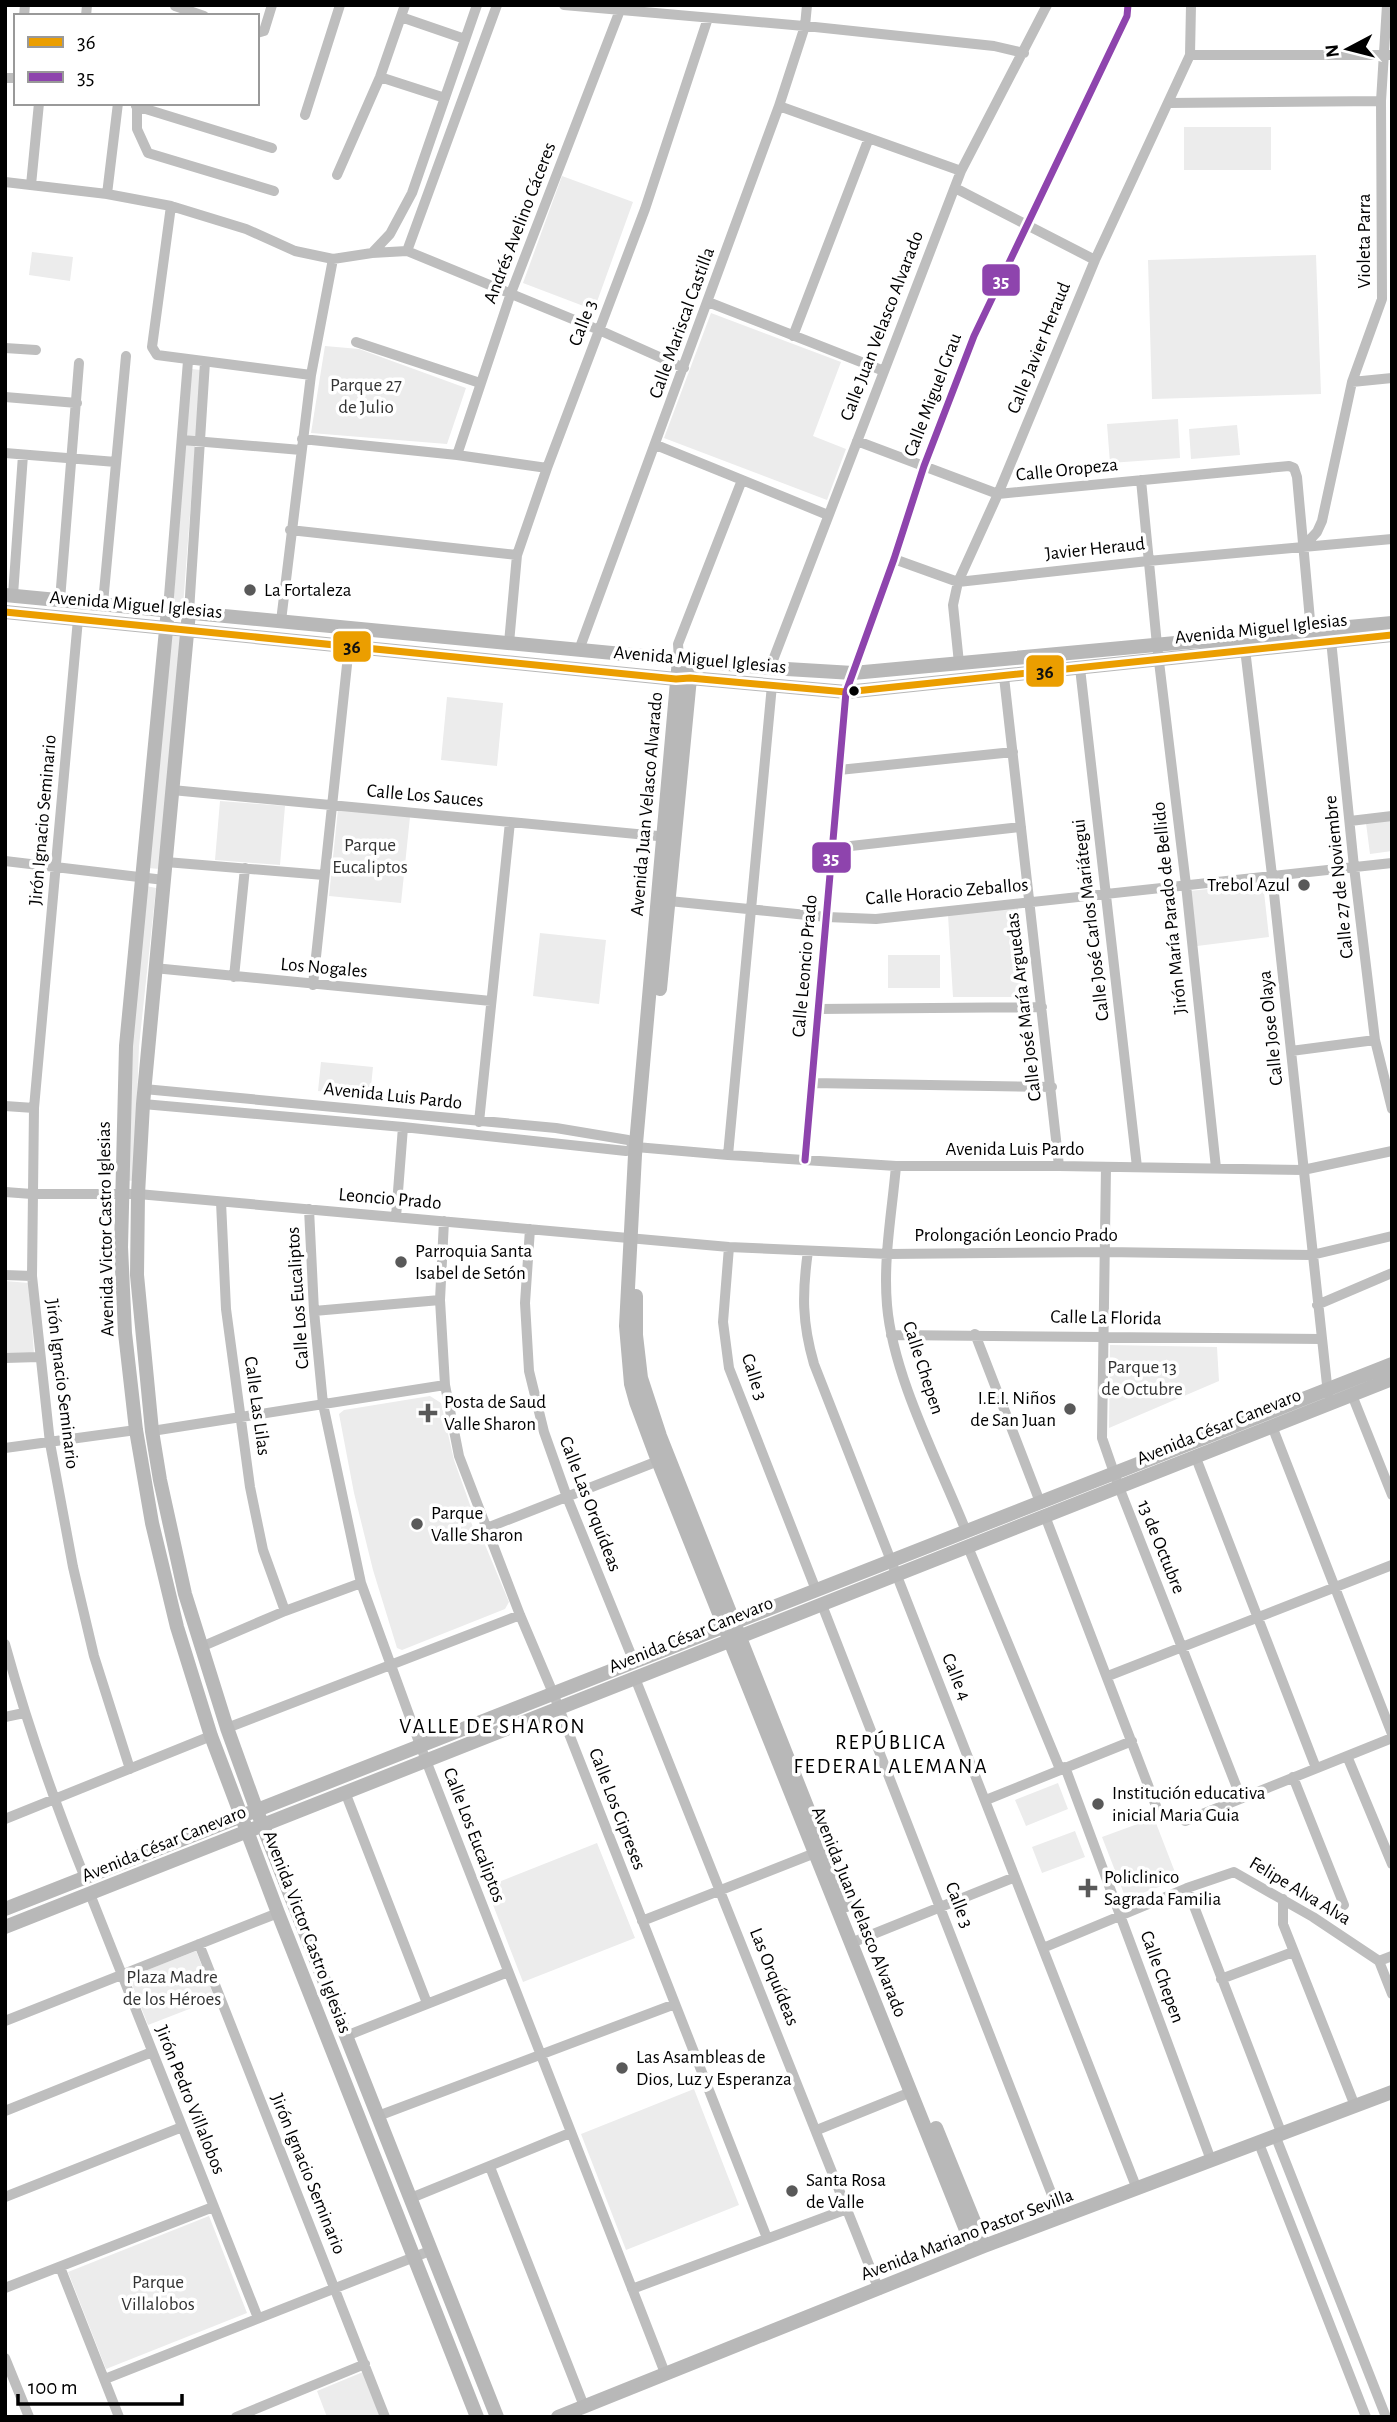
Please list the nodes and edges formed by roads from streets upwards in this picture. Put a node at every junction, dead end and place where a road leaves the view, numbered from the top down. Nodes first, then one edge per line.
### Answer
1 (175, 5) edge
2 (272, 5) edge
3 (340, 5) edge
4 (405, 5) edge
5 (477, 5) edge
6 (497, 5) edge
7 (564, 5) edge
8 (807, 5) edge
9 (1047, 5) edge
10 (1128, 5) edge
11 (1191, 5) edge
12 (1387, 5) edge
13 (621, 8) edge
14 (199, 14) edge
15 (401, 18) junction
16 (708, 18) junction
17 (805, 26) junction
18 (259, 32) edge
19 (465, 39) junction
20 (1024, 52) junction
21 (1190, 55) junction
22 (1389, 55) edge
23 (380, 76) junction
24 (445, 98) junction
25 (1381, 101) junction
26 (1169, 103) junction
27 (39, 105) edge
28 (118, 105) edge
29 (136, 105) edge
30 (779, 106) junction
31 (304, 115) dead end
32 (869, 138) junction
33 (272, 148) dead end
34 (961, 171) junction
35 (337, 175) dead end
36 (5, 182) edge
37 (31, 185) junction
38 (955, 188) junction
39 (274, 191) dead end
40 (107, 194) junction
41 (171, 206) junction
42 (1026, 225) junction
43 (407, 251) junction
44 (372, 253) junction
45 (333, 259) junction
46 (1095, 260) junction
47 (511, 293) junction
48 (1387, 299) edge
49 (708, 302) junction
50 (599, 330) junction
51 (793, 336) junction
52 (356, 342) dead end
53 (5, 348) edge
54 (36, 350) dead end
55 (127, 356) dead end
56 (188, 361) junction
57 (205, 362) junction
58 (79, 363) dead end
59 (684, 369) junction
60 (884, 371) junction
61 (311, 375) junction
62 (1392, 378) edge
63 (1352, 382) junction
64 (480, 383) junction
65 (5, 397) edge
66 (77, 403) junction
67 (182, 440) junction
68 (857, 441) junction
69 (200, 442) junction
70 (302, 445) junction
71 (656, 445) junction
72 (5, 453) edge
73 (23, 455) junction
74 (457, 455) junction
75 (72, 459) junction
76 (116, 463) junction
77 (924, 466) junction
78 (547, 468) junction
79 (742, 480) junction
80 (1141, 480) junction
81 (998, 494) junction
82 (828, 514) junction
83 (290, 530) junction
84 (1392, 539) edge
85 (1304, 546) junction
86 (517, 555) junction
87 (894, 559) junction
88 (1148, 561) junction
89 (958, 582) junction
90 (9, 595) edge
91 (60, 600) junction
92 (103, 603) junction
93 (168, 609) junction
94 (5, 612) edge
95 (189, 612) junction
96 (78, 619) junction
97 (281, 621) junction
98 (1392, 623) edge
99 (166, 626) junction
100 (187, 629) junction
101 (1311, 631) junction
102 (1392, 635) edge
103 (1331, 640) junction
104 (509, 643) junction
105 (349, 646) junction
106 (1245, 649) junction
107 (579, 650) junction
108 (1158, 652) junction
109 (679, 659) junction
110 (959, 663) junction
111 (770, 668) junction
112 (1080, 668) junction
113 (853, 673) junction
114 (1004, 677) junction
115 (683, 678) junction
116 (772, 685) junction
117 (846, 692) junction
118 (1013, 752) junction
119 (839, 770) junction
120 (172, 790) junction
121 (332, 805) junction
122 (1392, 816) edge
123 (1349, 821) junction
124 (510, 822) junction
125 (1021, 827) junction
126 (670, 837) junction
127 (832, 848) junction
128 (5, 861) edge
129 (166, 862) junction
130 (1392, 863) edge
131 (56, 866) junction
132 (1354, 867) junction
133 (245, 868) junction
134 (324, 875) junction
135 (1272, 875) junction
136 (142, 877) junction
137 (164, 880) junction
138 (1186, 885) junction
139 (1105, 894) junction
140 (669, 901) junction
141 (1030, 903) junction
142 (750, 909) junction
143 (827, 917) junction
144 (154, 968) junction
145 (234, 977) junction
146 (313, 985) junction
147 (491, 1001) junction
148 (1042, 1007) junction
149 (818, 1009) junction
150 (1375, 1040) junction
151 (1291, 1051) junction
152 (812, 1083) junction
153 (1052, 1087) junction
154 (144, 1089) junction
155 (143, 1104) junction
156 (5, 1106) edge
157 (34, 1108) junction
158 (1392, 1109) edge
159 (479, 1122) junction
160 (403, 1127) junction
161 (641, 1147) junction
162 (1392, 1151) edge
163 (728, 1155) junction
164 (805, 1160) junction
165 (896, 1166) junction
166 (1059, 1166) junction
167 (1106, 1167) junction
168 (1137, 1167) junction
169 (1216, 1168) junction
170 (1303, 1170) junction
171 (5, 1192) edge
172 (32, 1194) junction
173 (121, 1194) junction
174 (138, 1194) junction
175 (221, 1202) junction
176 (309, 1209) junction
177 (396, 1217) junction
178 (444, 1221) junction
179 (530, 1228) junction
180 (1392, 1236) edge
181 (634, 1239) junction
182 (729, 1247) junction
183 (808, 1251) junction
184 (1105, 1252) junction
185 (888, 1254) junction
186 (1312, 1255) junction
187 (1392, 1273) edge
188 (5, 1275) edge
189 (32, 1276) junction
190 (440, 1300) junction
191 (1317, 1305) junction
192 (314, 1311) junction
193 (975, 1334) junction
194 (891, 1335) junction
195 (1104, 1336) junction
196 (1321, 1339) junction
197 (39, 1357) junction
198 (5, 1358) edge
199 (1392, 1364) edge
200 (1392, 1379) edge
201 (445, 1385) junction
202 (1352, 1395) junction
203 (1329, 1396) junction
204 (323, 1404) junction
205 (241, 1417) junction
206 (1272, 1426) junction
207 (136, 1430) junction
208 (152, 1431) junction
209 (50, 1443) junction
210 (5, 1448) edge
211 (1196, 1458) junction
212 (658, 1461) junction
213 (1116, 1480) junction
214 (1392, 1495) edge
215 (567, 1497) junction
216 (1040, 1502) junction
217 (1045, 1517) junction
218 (487, 1528) junction
219 (966, 1531) junction
220 (968, 1547) junction
221 (889, 1561) junction
222 (1392, 1565) edge
223 (897, 1575) junction
224 (361, 1583) junction
225 (1335, 1588) junction
226 (816, 1590) junction
227 (822, 1605) junction
228 (285, 1611) junction
229 (520, 1615) junction
230 (1258, 1616) junction
231 (730, 1624) junction
232 (735, 1638) junction
233 (5, 1644) edge
234 (1182, 1646) junction
235 (201, 1647) junction
236 (634, 1662) junction
237 (390, 1665) junction
238 (1108, 1675) junction
239 (635, 1678) junction
240 (553, 1693) junction
241 (559, 1709) junction
242 (24, 1713) junction
243 (5, 1717) edge
244 (227, 1728) junction
245 (211, 1736) junction
246 (1392, 1736) edge
247 (1132, 1741) junction
248 (420, 1745) junction
249 (1347, 1756) junction
250 (426, 1761) junction
251 (1063, 1768) junction
252 (1316, 1768) junction
253 (130, 1769) junction
254 (1293, 1777) junction
255 (345, 1792) junction
256 (1241, 1798) junction
257 (54, 1800) junction
258 (986, 1800) junction
259 (1156, 1806) dead end
260 (257, 1811) junction
261 (242, 1817) junction
262 (5, 1819) edge
263 (1185, 1821) dead end
264 (262, 1825) junction
265 (247, 1832) junction
266 (815, 1853) junction
267 (1392, 1864) edge
268 (1015, 1877) junction
269 (85, 1878) junction
270 (1187, 1888) junction
271 (720, 1890) junction
272 (90, 1894) junction
273 (1283, 1899) junction
274 (1344, 1905) dead end
275 (941, 1907) junction
276 (5, 1909) edge
277 (278, 1913) junction
278 (1121, 1915) junction
279 (642, 1921) junction
280 (5, 1927) edge
281 (855, 1941) junction
282 (199, 1944) junction
283 (1043, 1948) junction
284 (1293, 1952) junction
285 (1392, 1956) edge
286 (1378, 1961) junction
287 (508, 1972) junction
288 (121, 1974) junction
289 (1221, 1979) junction
290 (1392, 1994) edge
291 (427, 2003) junction
292 (675, 2004) junction
293 (5, 2021) edge
294 (346, 2036) junction
295 (152, 2052) junction
296 (540, 2056) junction
297 (911, 2092) junction
298 (1392, 2092) edge
299 (1355, 2106) junction
300 (5, 2111) edge
301 (378, 2116) junction
302 (182, 2127) junction
303 (817, 2130) junction
304 (570, 2133) junction
305 (1278, 2134) junction
306 (1258, 2141) junction
307 (1211, 2160) junction
308 (490, 2166) junction
309 (1137, 2189) junction
310 (5, 2197) edge
311 (411, 2198) junction
312 (213, 2207) junction
313 (847, 2209) junction
314 (1061, 2218) junction
315 (767, 2238) junction
316 (979, 2248) junction
317 (432, 2250) junction
318 (415, 2256) junction
319 (60, 2267) junction
320 (5, 2288) edge
321 (334, 2288) junction
322 (632, 2289) junction
323 (879, 2290) junction
324 (258, 2318) junction
325 (5, 2358) edge
326 (365, 2364) junction
327 (665, 2373) junction
328 (104, 2379) junction
329 (584, 2406) junction
330 (29, 2417) edge
331 (119, 2417) edge
332 (236, 2417) edge
333 (386, 2417) edge
334 (477, 2417) edge
335 (497, 2417) edge
336 (558, 2417) edge
337 (1366, 2417) edge
338 (1386, 2417) edge

1 - 14 street
2 - 18 street
3 - 31 street
4 - 15 street
5 - 19 street
6 - 43 street
7 - 13 street
8 - 17 street, Calle Mariscal Castilla
9 - 20 street, Calle Juan Velasco Alvarado
10 - 42 street, Calle Miguel Grau
11 - 21 street
12 - 22 street, Violeta Parra
13 - 16 street
13 - 47 street, Andrés Avelino Cáceres
15 - 19 street
15 - 23 street
16 - 17 street
16 - 50 street, Calle 3
17 - 20 street
17 - 30 street, Calle Mariscal Castilla
19 - 24 street
20 - 34 street, Calle Juan Velasco Alvarado
21 - 22 street
21 - 26 street, Calle Javier Heraud
22 - 25 street, Violeta Parra
23 - 24 street
23 - 35 street
24 - 44 street
25 - 26 street
25 - 48 street, Violeta Parra
26 - 46 street, Calle Javier Heraud
27 - 37 street
28 - 40 street
29 - 33 street
29 - 39 street
30 - 32 street
30 - 49 street, Calle Mariscal Castilla
32 - 34 street
32 - 51 street
34 - 38 street, Calle Juan Velasco Alvarado
36 - 37 street
37 - 40 street
38 - 42 street
38 - 60 street, Calle Juan Velasco Alvarado
40 - 41 street
41 - 45 street
41 - 56 street
42 - 46 street
42 - 77 street, Calle Miguel Grau
43 - 44 street
43 - 47 street
44 - 45 street
45 - 61 street
46 - 81 street, Calle Javier Heraud
47 - 50 street
47 - 64 street, Andrés Avelino Cáceres
48 - 63 street, Violeta Parra
49 - 51 street
49 - 59 street, Calle Mariscal Castilla
50 - 59 street
50 - 78 street, Calle 3
51 - 60 street
52 - 64 street
53 - 54 street
55 - 76 street
56 - 57 street
56 - 67 street, Avenida Victor Castro Iglesias
57 - 61 street
57 - 69 street, Avenida Victor Castro Iglesias
58 - 66 street
59 - 71 street, Calle Mariscal Castilla
60 - 68 street, Calle Juan Velasco Alvarado
61 - 70 street
62 - 63 street
63 - 85 street, Violeta Parra
64 - 74 street, Andrés Avelino Cáceres
65 - 66 street
66 - 75 street
67 - 69 street
67 - 93 street, Avenida Victor Castro Iglesias
68 - 77 street, Calle Oropeza
68 - 82 street, Calle Juan Velasco Alvarado
69 - 70 street
69 - 95 street, Avenida Victor Castro Iglesias
70 - 74 street
70 - 83 street
71 - 79 street
71 - 107 street, Calle Mariscal Castilla
72 - 73 street
73 - 75 street
73 - 90 street
74 - 78 street
75 - 76 street
75 - 91 street
76 - 92 street
77 - 81 street, Calle Oropeza
77 - 87 street, Calle Miguel Grau
78 - 86 street, Calle 3
79 - 82 street
79 - 109 street
80 - 81 street, Calle Oropeza
80 - 85 street, Calle Oropeza
80 - 88 street, Jirón María Parado de Bellido
81 - 89 street, Calle Javier Heraud
82 - 111 street, Calle Juan Velasco Alvarado
83 - 86 street
83 - 97 street
84 - 85 street, Javier Heraud
85 - 88 street, Javier Heraud
85 - 101 street
86 - 104 street, Calle 3
87 - 89 street, Javier Heraud
87 - 113 street, Calle Miguel Grau
88 - 89 street, Javier Heraud
88 - 108 street, Jirón María Parado de Bellido
89 - 110 street, Calle Javier Heraud
90 - 91 street, Avenida Miguel Iglesias
91 - 92 street, Avenida Miguel Iglesias
92 - 93 street, Avenida Miguel Iglesias
93 - 95 street, Avenida Miguel Iglesias
93 - 99 street, Avenida Victor Castro Iglesias
94 - 96 street, Avenida Miguel Iglesias
95 - 97 street, Avenida Miguel Iglesias
95 - 100 street, Avenida Victor Castro Iglesias
96 - 99 street, Avenida Miguel Iglesias
96 - 131 street, Jirón Ignacio Seminario
97 - 104 street, Avenida Miguel Iglesias
98 - 101 street, Avenida Miguel Iglesias
99 - 100 street, Avenida Miguel Iglesias
99 - 136 street, Avenida Victor Castro Iglesias
100 - 105 street, Avenida Miguel Iglesias
100 - 120 street, Avenida Victor Castro Iglesias
101 - 108 street, Avenida Miguel Iglesias
102 - 103 street, Avenida Miguel Iglesias
103 - 106 street, Avenida Miguel Iglesias
103 - 123 street, Calle 27 de Noviembre
104 - 107 street, Avenida Miguel Iglesias
105 - 115 street, Avenida Miguel Iglesias
105 - 121 street
106 - 108 street, Avenida Miguel Iglesias
106 - 135 street, Calle Jose Olaya
107 - 109 street, Avenida Miguel Iglesias
108 - 110 street, Avenida Miguel Iglesias
108 - 112 street, Avenida Miguel Iglesias
108 - 138 street, Jirón María Parado de Bellido
109 - 111 street, Avenida Miguel Iglesias
109 - 115 street, Avenida Juan Velasco Alvarado
110 - 113 street, Avenida Miguel Iglesias
111 - 113 street, Avenida Miguel Iglesias
112 - 114 street, Avenida Miguel Iglesias
112 - 139 street, Calle José Carlos Mariátegui
113 - 117 street, Calle Miguel Grau
114 - 117 street, Avenida Miguel Iglesias
114 - 118 street, Calle José María Arguedas
115 - 116 street, Avenida Miguel Iglesias
115 - 126 street, Avenida Juan Velasco Alvarado
116 - 117 street, Avenida Miguel Iglesias
116 - 142 street
117 - 119 street, Calle Leoncio Prado
118 - 119 street
118 - 125 street, Calle José María Arguedas
119 - 127 street, Calle Leoncio Prado
120 - 121 street, Calle Los Sauces
120 - 129 street, Avenida Victor Castro Iglesias
121 - 124 street, Calle Los Sauces
121 - 134 street
122 - 123 street
123 - 132 street, Calle 27 de Noviembre
124 - 126 street, Calle Los Sauces
124 - 147 street
125 - 127 street
125 - 141 street, Calle José María Arguedas
126 - 140 street, Avenida Juan Velasco Alvarado
126 - 161 street, Avenida Juan Velasco Alvarado
127 - 143 street, Calle Leoncio Prado
128 - 131 street
129 - 133 street
129 - 137 street, Avenida Victor Castro Iglesias
130 - 132 street, Calle Horacio Zeballos
131 - 136 street
131 - 157 street, Jirón Ignacio Seminario
132 - 135 street, Calle Horacio Zeballos
132 - 150 street, Calle 27 de Noviembre
133 - 134 street
133 - 145 street
134 - 146 street
135 - 138 street, Calle Horacio Zeballos
135 - 151 street, Calle Jose Olaya
136 - 137 street
136 - 173 street, Avenida Victor Castro Iglesias
137 - 144 street, Avenida Victor Castro Iglesias
138 - 139 street, Calle Horacio Zeballos
138 - 169 street, Jirón María Parado de Bellido
139 - 141 street, Calle Horacio Zeballos
139 - 168 street, Calle José Carlos Mariátegui
140 - 142 street, Calle Horacio Zeballos
140 - 161 street, Avenida Juan Velasco Alvarado
141 - 143 street, Calle Horacio Zeballos
141 - 148 street, Calle José María Arguedas
142 - 143 street, Calle Horacio Zeballos
142 - 163 street
143 - 149 street, Calle Leoncio Prado
144 - 145 street, Los Nogales
144 - 154 street, Avenida Victor Castro Iglesias
145 - 146 street, Los Nogales
146 - 147 street, Los Nogales
147 - 159 street
148 - 149 street
148 - 153 street, Calle José María Arguedas
149 - 152 street, Calle Leoncio Prado
150 - 151 street
150 - 158 street, Calle 27 de Noviembre
151 - 170 street, Calle Jose Olaya
152 - 153 street
152 - 164 street, Calle Leoncio Prado
153 - 166 street, Calle José María Arguedas
154 - 155 street, Avenida Victor Castro Iglesias
154 - 159 street, Avenida Luis Pardo
155 - 160 street, Avenida Luis Pardo
155 - 174 street, Avenida Victor Castro Iglesias
156 - 157 street
157 - 172 street, Jirón Ignacio Seminario
159 - 161 street, Avenida Luis Pardo
160 - 161 street, Avenida Luis Pardo
160 - 177 street
161 - 163 street, Avenida Luis Pardo
161 - 181 street, Avenida Juan Velasco Alvarado
162 - 170 street, Avenida Luis Pardo
163 - 164 street, Avenida Luis Pardo
164 - 165 street, Avenida Luis Pardo
165 - 166 street, Avenida Luis Pardo
165 - 185 street, Calle Chepen
166 - 167 street, Avenida Luis Pardo
167 - 168 street, Avenida Luis Pardo
167 - 184 street, 13 de Octubre
168 - 169 street, Avenida Luis Pardo
169 - 170 street, Avenida Luis Pardo
170 - 186 street, Calle Jose Olaya
171 - 172 street, Leoncio Prado
172 - 173 street, Leoncio Prado
172 - 189 street, Jirón Ignacio Seminario
173 - 174 street, Leoncio Prado
173 - 207 street, Avenida Victor Castro Iglesias
174 - 175 street, Leoncio Prado
174 - 208 street, Avenida Victor Castro Iglesias
175 - 176 street, Leoncio Prado
175 - 205 street, Calle Las Lilas
176 - 177 street, Leoncio Prado
176 - 192 street, Calle Los Eucaliptos
177 - 178 street, Leoncio Prado
178 - 179 street, Leoncio Prado
178 - 190 street, Calle Los Cipreses
179 - 181 street, Leoncio Prado
179 - 215 street, Calle Las Orquídeas
180 - 186 street, Prolongación Leoncio Prado
181 - 182 street, Prolongación Leoncio Prado
181 - 212 street, Avenida Juan Velasco Alvarado
181 - 231 street, Avenida Juan Velasco Alvarado
182 - 183 street, Prolongación Leoncio Prado
182 - 226 street, Calle 3
183 - 185 street, Prolongación Leoncio Prado
183 - 221 street, Calle 4
184 - 185 street, Prolongación Leoncio Prado
184 - 186 street, Prolongación Leoncio Prado
184 - 195 street, 13 de Octubre
185 - 194 street, Calle Chepen
186 - 191 street, Calle Jose Olaya
187 - 191 street
188 - 189 street
189 - 197 street, Jirón Ignacio Seminario
190 - 192 street
190 - 201 street, Calle Los Cipreses
191 - 196 street, Calle Jose Olaya
192 - 204 street, Calle Los Eucaliptos
193 - 194 street, Calle La Florida
193 - 195 street, Calle La Florida
193 - 216 street
194 - 219 street, Calle Chepen
195 - 196 street, Calle La Florida
195 - 213 street, 13 de Octubre
196 - 203 street, Calle Jose Olaya
197 - 198 street
197 - 209 street, Jirón Ignacio Seminario
199 - 203 street, Avenida César Canevaro
200 - 202 street, Avenida César Canevaro
201 - 204 street
201 - 218 street, Calle Los Cipreses
202 - 203 street, Avenida César Canevaro
202 - 214 street
203 - 206 street, Avenida César Canevaro
203 - 213 street, Avenida César Canevaro
204 - 205 street
204 - 224 street, Calle Los Eucaliptos
205 - 208 street
205 - 228 street, Calle Las Lilas
206 - 211 street, Avenida César Canevaro
206 - 225 street
207 - 209 street
207 - 245 street, Avenida Victor Castro Iglesias
208 - 235 street, Avenida Victor Castro Iglesias
209 - 210 street
209 - 253 street, Jirón Ignacio Seminario
211 - 213 street, Avenida César Canevaro
211 - 230 street
212 - 215 street
212 - 231 street, Avenida Juan Velasco Alvarado
213 - 216 street, Avenida César Canevaro
213 - 217 street, Avenida César Canevaro
213 - 234 street, 13 de Octubre
215 - 218 street
215 - 236 street, Calle Las Orquídeas
216 - 219 street, Avenida César Canevaro
217 - 220 street, Avenida César Canevaro
217 - 238 street
218 - 229 street, Calle Los Cipreses
219 - 221 street, Avenida César Canevaro
220 - 223 street, Avenida César Canevaro
220 - 251 street, Calle Chepen
221 - 223 street, Calle 4
221 - 226 street, Avenida César Canevaro
222 - 225 street
223 - 227 street, Avenida César Canevaro
223 - 258 street, Calle 4
224 - 228 street
224 - 237 street, Calle Los Eucaliptos
225 - 230 street
225 - 246 street
226 - 231 street, Avenida César Canevaro
227 - 232 street, Avenida César Canevaro
227 - 275 street, Calle 3
228 - 235 street
229 - 237 street
229 - 240 street, Calle Los Cipreses
230 - 234 street
230 - 252 street
231 - 232 street, Avenida Juan Velasco Alvarado
231 - 236 street, Avenida César Canevaro
232 - 239 street, Avenida César Canevaro
232 - 266 street, Avenida Juan Velasco Alvarado
232 - 281 street, Avenida Juan Velasco Alvarado
233 - 242 street
234 - 238 street
234 - 256 street, 13 de Octubre
235 - 244 street, Avenida Victor Castro Iglesias
236 - 240 street, Avenida César Canevaro
237 - 244 street
237 - 248 street, Calle Los Eucaliptos
238 - 247 street
239 - 241 street, Avenida César Canevaro
239 - 271 street, Las Orquídeas
240 - 241 street, Calle Los Cipreses
240 - 248 street, Avenida César Canevaro
241 - 250 street, Avenida César Canevaro
241 - 279 street, Calle Los Cipreses
242 - 243 street
242 - 257 street
244 - 260 street, Avenida Victor Castro Iglesias
245 - 253 street
245 - 261 street, Avenida Victor Castro Iglesias
246 - 249 street
247 - 251 street
247 - 259 street
248 - 250 street, Calle Los Eucaliptos
248 - 260 street, Avenida César Canevaro
249 - 252 street
249 - 267 street
250 - 255 street, Avenida César Canevaro
250 - 287 street, Calle Los Eucaliptos
251 - 258 street
251 - 278 street, Calle Chepen
252 - 254 street
253 - 257 street
254 - 256 street
254 - 274 street
255 - 264 street, Avenida César Canevaro
255 - 291 street
256 - 263 street
257 - 262 street
257 - 269 street
258 - 268 street, Calle 4
260 - 261 street, Avenida César Canevaro
260 - 264 street, Avenida Victor Castro Iglesias
261 - 265 street, Avenida Victor Castro Iglesias
261 - 269 street, Avenida César Canevaro
264 - 265 street, Avenida César Canevaro
264 - 294 street, Avenida Victor Castro Iglesias
265 - 272 street, Avenida César Canevaro
265 - 277 street, Avenida Victor Castro Iglesias
266 - 271 street
266 - 281 street, Avenida Juan Velasco Alvarado
268 - 275 street
268 - 283 street, Calle 4
269 - 276 street, Avenida César Canevaro
270 - 273 street, Felipe Alva Alva
270 - 278 street, Felipe Alva Alva
270 - 289 street
271 - 279 street
271 - 303 street, Las Orquídeas
272 - 280 street, Avenida César Canevaro
272 - 288 street, Jirón Pedro Villalobos
273 - 284 street
273 - 286 street, Felipe Alva Alva
275 - 281 street
275 - 314 street, Calle 3
277 - 282 street
277 - 318 street, Avenida Victor Castro Iglesias
278 - 283 street, Felipe Alva Alva
278 - 307 street, Calle Chepen
279 - 292 street, Calle Los Cipreses
281 - 297 street, Avenida Juan Velasco Alvarado
281 - 316 street, Avenida Juan Velasco Alvarado
282 - 288 street
282 - 321 street, Jirón Ignacio Seminario
283 - 309 street, Calle 4
284 - 289 street
284 - 299 street
285 - 286 street
286 - 290 street
287 - 291 street
287 - 296 street, Calle Los Eucaliptos
288 - 293 street
288 - 295 street, Jirón Pedro Villalobos
289 - 305 street
291 - 294 street
292 - 296 street
292 - 315 street, Calle Los Cipreses
294 - 301 street, Avenida Victor Castro Iglesias
295 - 300 street
295 - 302 street, Jirón Pedro Villalobos
296 - 301 street
296 - 304 street, Calle Los Eucaliptos
297 - 303 street
297 - 316 street, Avenida Juan Velasco Alvarado
298 - 299 street, Avenida Mariano Pastor Sevilla
299 - 305 street, Avenida Mariano Pastor Sevilla
301 - 311 street, Avenida Victor Castro Iglesias
302 - 310 street
302 - 312 street, Jirón Pedro Villalobos
303 - 313 street, Las Orquídeas
304 - 308 street
304 - 322 street, Calle Los Eucaliptos
305 - 306 street, Avenida Mariano Pastor Sevilla
305 - 338 street
306 - 307 street, Avenida Mariano Pastor Sevilla
306 - 337 street
307 - 309 street, Avenida Mariano Pastor Sevilla
308 - 311 street
308 - 329 street
309 - 314 street, Avenida Mariano Pastor Sevilla
311 - 317 street, Avenida Victor Castro Iglesias
312 - 319 street
312 - 324 street, Jirón Pedro Villalobos
313 - 315 street
313 - 323 street, Las Orquídeas
314 - 316 street, Avenida Mariano Pastor Sevilla
315 - 322 street
316 - 323 street, Avenida Mariano Pastor Sevilla
317 - 318 street
317 - 335 street, Avenida Victor Castro Iglesias
318 - 321 street
318 - 334 street, Avenida Victor Castro Iglesias
319 - 320 street
319 - 328 street
321 - 324 street
321 - 326 street, Jirón Ignacio Seminario
322 - 327 street, Calle Los Eucaliptos
323 - 327 street, Avenida Mariano Pastor Sevilla
324 - 328 street
325 - 330 street
326 - 332 street
326 - 333 street, Jirón Ignacio Seminario
327 - 329 street, Avenida Mariano Pastor Sevilla
328 - 331 street
329 - 336 street, Avenida Mariano Pastor Sevilla

